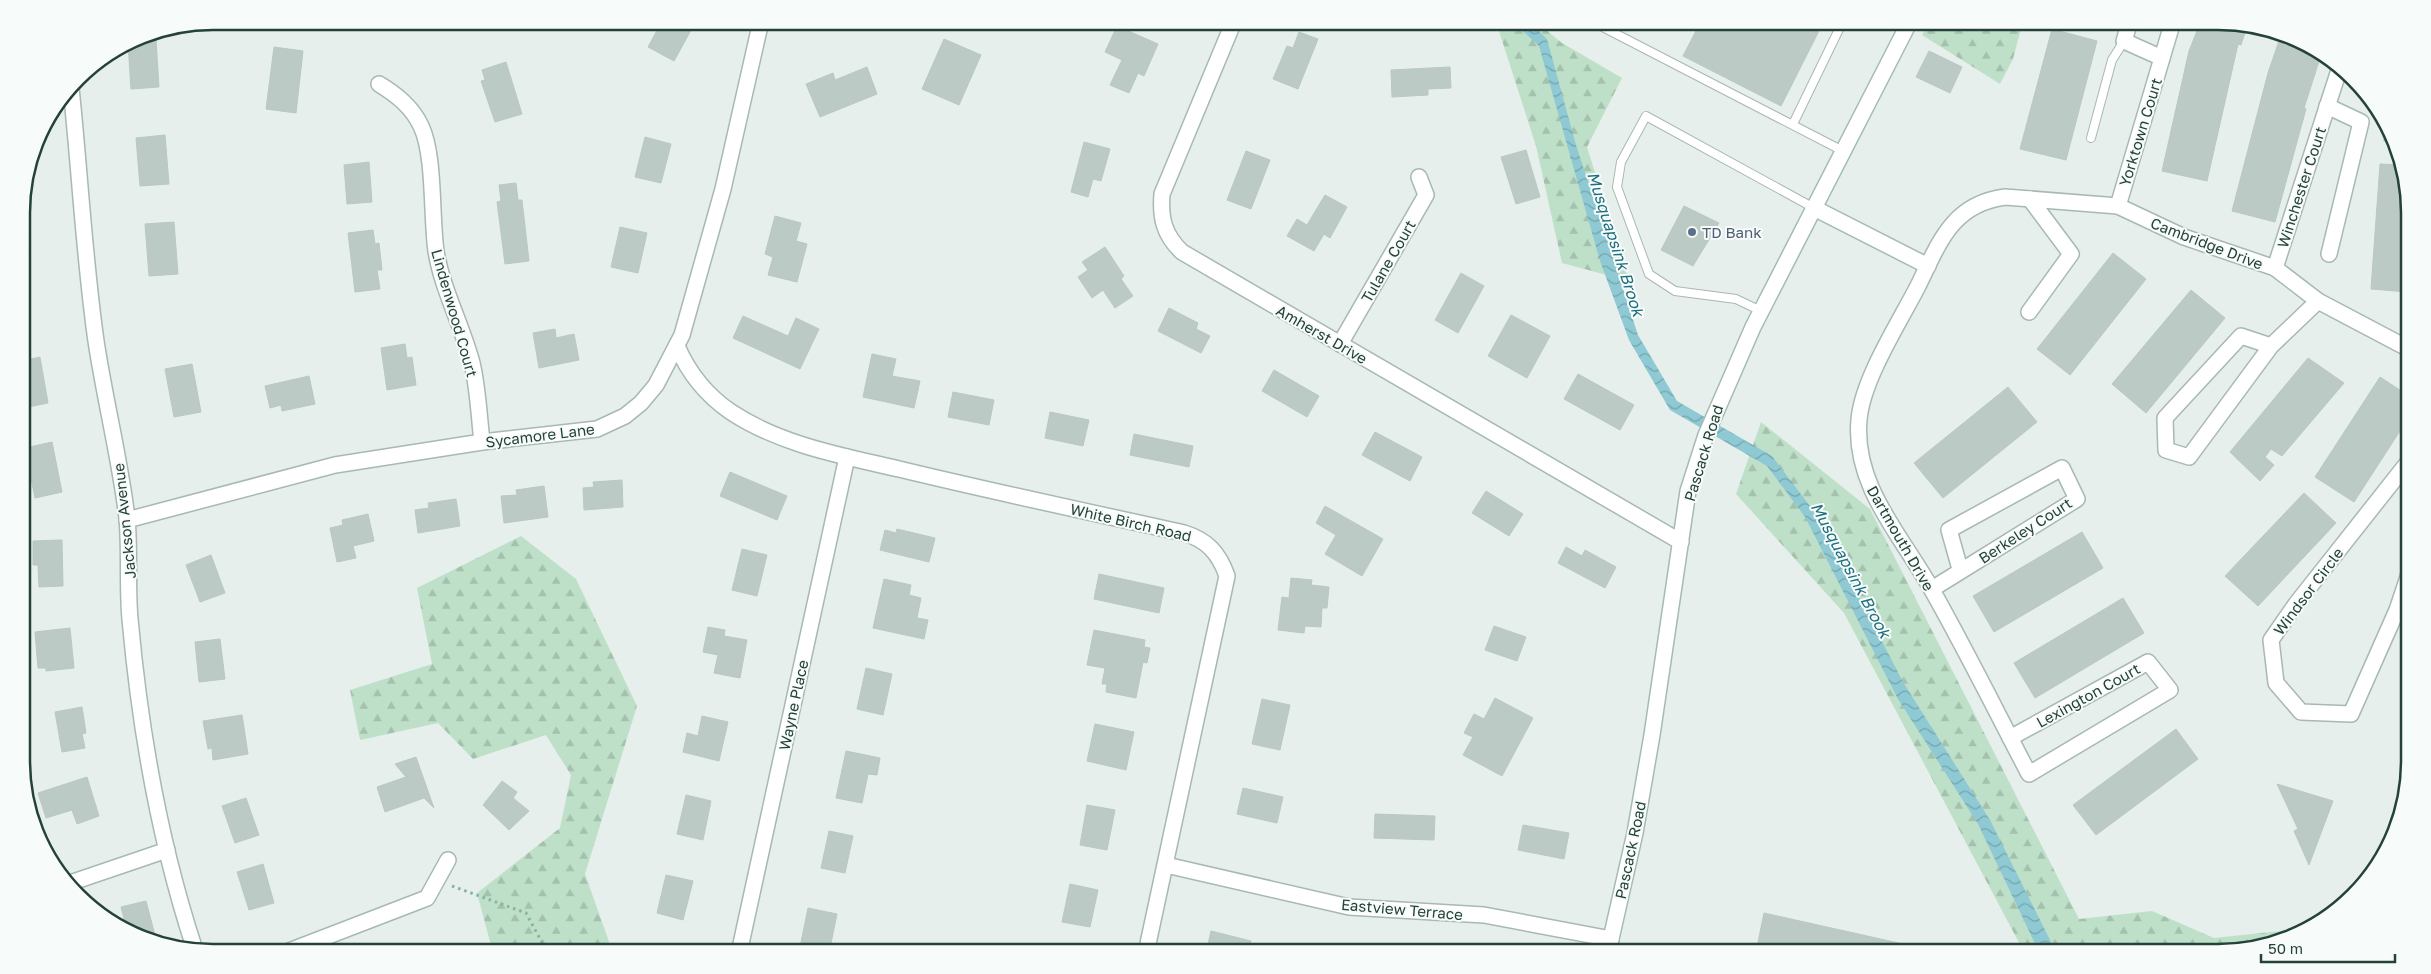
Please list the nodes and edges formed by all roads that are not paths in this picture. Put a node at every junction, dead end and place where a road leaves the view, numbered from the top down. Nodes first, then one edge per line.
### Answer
1 (759, 30) edge
2 (1230, 30) edge
3 (1609, 30) edge
4 (1839, 30) edge
5 (1905, 30) edge
6 (2127, 30) edge
7 (2170, 30) edge
8 (2124, 41) junction
9 (2162, 58) junction
10 (2338, 74) edge
11 (379, 84) dead end
12 (73, 95) edge
13 (2327, 106) junction
14 (1793, 124) junction
15 (2091, 138) dead end
16 (1843, 151) junction
17 (1420, 177) dead end
18 (2030, 199) junction
19 (2118, 206) junction
20 (1814, 208) junction
21 (2329, 254) dead end
22 (1928, 266) junction
23 (2275, 268) junction
24 (2318, 301) junction
25 (1761, 311) junction
26 (2029, 312) dead end
27 (1340, 344) junction
28 (2401, 345) edge
29 (676, 346) junction
30 (2271, 346) junction
31 (482, 442) junction
32 (847, 457) junction
33 (2401, 471) edge
34 (127, 520) junction
35 (1681, 542) junction
36 (1960, 569) dead end
37 (1932, 589) junction
38 (2401, 598) edge
39 (2010, 738) junction
40 (2029, 774) joint
41 (167, 850) junction
42 (448, 860) dead end
43 (1166, 865) junction
44 (75, 881) edge
45 (192, 943) edge
46 (307, 944) edge
47 (741, 944) edge
48 (1148, 944) edge
49 (1601, 944) edge
50 (1609, 944) edge

1 - 29 street, Sycamore Lane
2 - 27 street, Amherst Drive
3 - 14 lane
4 - 14 lane
5 - 16 street, Pascack Road
6 - 8 street
7 - 9 street, Yorktown Court
8 - 9 street, Yorktown Court
8 - 15 lane
9 - 19 street, Yorktown Court
10 - 13 street, Winchester Court
11 - 31 street, Lindenwood Court
12 - 34 street, Jackson Avenue
13 - 21 street, Winchester Court
13 - 23 street, Winchester Court
14 - 16 lane
16 - 20 street, Pascack Road
17 - 27 street, Tulane Court
18 - 19 street, Cambridge Drive
18 - 22 street, Cambridge Drive
18 - 26 street
19 - 23 street, Cambridge Drive
20 - 22 street
20 - 25 street, Pascack Road
20 - 25 lane
22 - 37 street, Dartmouth Drive
23 - 24 street, Cambridge Drive
24 - 28 street, Cambridge Drive
24 - 30 street
25 - 35 street, Pascack Road
27 - 35 street, Amherst Drive
29 - 31 street, Sycamore Lane
29 - 32 street, White Birch Road
30 - 30 street
31 - 34 street, Sycamore Lane
32 - 43 street, White Birch Road
32 - 47 street, Wayne Place
33 - 38 street, Windsor Circle
34 - 41 street, Jackson Avenue
35 - 50 street, Pascack Road
36 - 37 street, Berkeley Court
37 - 39 street, Dartmouth Drive
39 - 40 street, Dartmouth Drive
39 - 40 street, Lexington Court
41 - 44 street
41 - 45 street, Jackson Avenue
42 - 46 street
43 - 48 street, White Birch Road
43 - 49 street, Eastview Terrace

